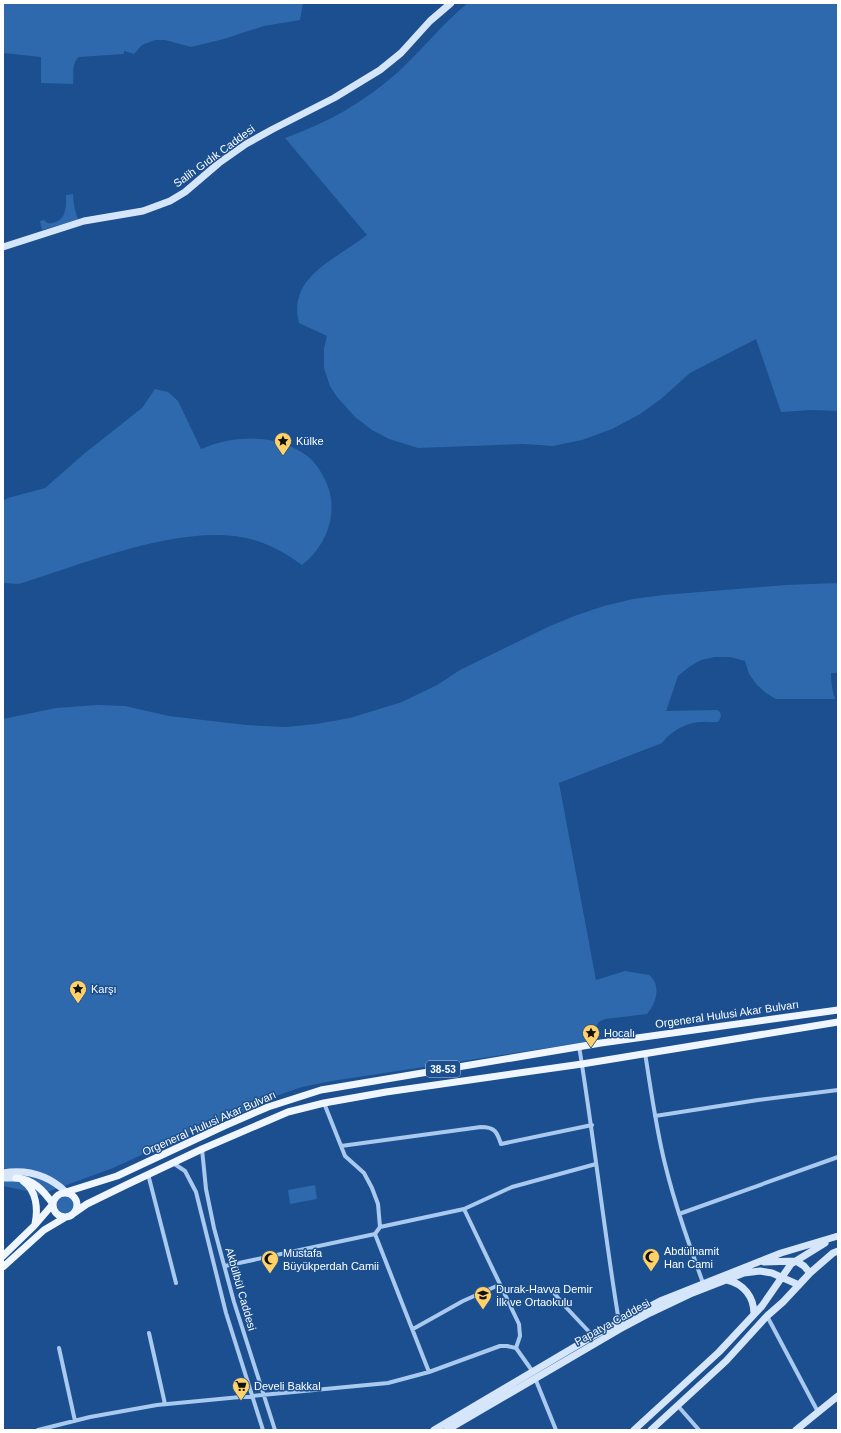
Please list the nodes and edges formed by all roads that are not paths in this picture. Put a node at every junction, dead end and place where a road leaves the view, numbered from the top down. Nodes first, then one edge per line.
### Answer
1 (451, 3) edge
2 (3, 247) edge
3 (838, 1010) edge
4 (838, 1022) edge
5 (579, 1046) junction
6 (645, 1053) junction
7 (582, 1064) junction
8 (838, 1090) edge
9 (324, 1103) junction
10 (655, 1116) junction
11 (592, 1125) junction
12 (341, 1146) junction
13 (202, 1149) junction
14 (838, 1157) edge
15 (173, 1162) junction
16 (596, 1164) junction
17 (3, 1173) edge
18 (148, 1174) junction
19 (3, 1178) edge
20 (16, 1178) junction
21 (66, 1192) junction
22 (53, 1204) junction
23 (464, 1209) junction
24 (74, 1213) junction
25 (679, 1214) junction
26 (66, 1217) junction
27 (34, 1226) junction
28 (380, 1227) junction
29 (375, 1234) junction
30 (838, 1236) edge
31 (838, 1251) edge
32 (3, 1256) edge
33 (796, 1261) junction
34 (757, 1262) junction
35 (225, 1266) junction
36 (3, 1267) edge
37 (810, 1273) junction
38 (782, 1278) junction
39 (726, 1280) junction
40 (176, 1283) dead end
41 (703, 1283) junction
42 (499, 1285) junction
43 (799, 1285) junction
44 (551, 1289) dead end
45 (754, 1314) junction
46 (767, 1316) junction
47 (619, 1322) junction
48 (413, 1329) junction
49 (149, 1333) dead end
50 (595, 1339) junction
51 (59, 1348) dead end
52 (516, 1348) junction
53 (429, 1372) junction
54 (534, 1375) junction
55 (263, 1395) junction
56 (252, 1396) junction
57 (838, 1396) edge
58 (165, 1404) junction
59 (678, 1406) junction
60 (818, 1412) junction
61 (74, 1421) junction
62 (38, 1430) edge
63 (263, 1430) edge
64 (274, 1430) edge
65 (434, 1430) edge
66 (447, 1430) edge
67 (556, 1430) edge
68 (634, 1430) edge
69 (651, 1430) edge
70 (699, 1430) edge
71 (796, 1430) edge

1 - 2 street, Salih Gıdık Caddesi
3 - 5 main road, Orgeneral Hulusi Akar Bulvarı / 38-53
4 - 6 main road, Orgeneral Hulusi Akar Bulvarı
5 - 7 street
5 - 21 main road, Orgeneral Hulusi Akar Bulvarı / 38-53
6 - 7 main road, Orgeneral Hulusi Akar Bulvarı
6 - 10 street
7 - 9 main road, Orgeneral Hulusi Akar Bulvarı
7 - 11 street
8 - 10 street
9 - 12 street
9 - 13 main road, Orgeneral Hulusi Akar Bulvarı
10 - 25 street
11 - 12 street
11 - 16 street
12 - 28 street
13 - 15 main road, Orgeneral Hulusi Akar Bulvarı
13 - 35 street, Akbülbül Caddesi
14 - 25 street
15 - 18 main road, Orgeneral Hulusi Akar Bulvarı
15 - 56 street, Akbülbül Caddesi
16 - 23 street
16 - 47 street
17 - 21 street
18 - 24 main road, Orgeneral Hulusi Akar Bulvarı
18 - 40 street
19 - 20 street
20 - 22 main road
20 - 27 main road
21 - 22 main road
21 - 24 main road
22 - 26 main road
22 - 27 main road
23 - 28 street
23 - 42 street
24 - 26 main road
25 - 41 street
26 - 36 main road
27 - 32 main road
28 - 29 street
29 - 35 street
29 - 48 street
30 - 33 street
30 - 34 street, Papatya Caddesi
31 - 37 street
33 - 34 street
33 - 37 street
33 - 38 street
34 - 41 street, Papatya Caddesi
35 - 55 street, Akbülbül Caddesi
37 - 43 street
38 - 39 street, Papatya Caddesi
38 - 43 street, Papatya Caddesi
38 - 45 street
39 - 45 street
39 - 50 street, Papatya Caddesi
41 - 47 street, Papatya Caddesi
42 - 48 street
42 - 52 street
43 - 46 street
44 - 50 street
45 - 68 street
46 - 59 street
46 - 60 street
47 - 50 street, Papatya Caddesi
48 - 53 street
49 - 58 street
50 - 54 street, Papatya Caddesi
51 - 61 street
52 - 53 street
52 - 54 street
53 - 55 street
54 - 65 street, Papatya Caddesi
54 - 66 street, Papatya Caddesi
54 - 67 street
55 - 56 street
55 - 64 street, Akbülbül Caddesi
56 - 58 street
56 - 63 street, Akbülbül Caddesi
57 - 60 street
58 - 61 street
59 - 69 street
59 - 70 street
60 - 71 street
61 - 62 street

